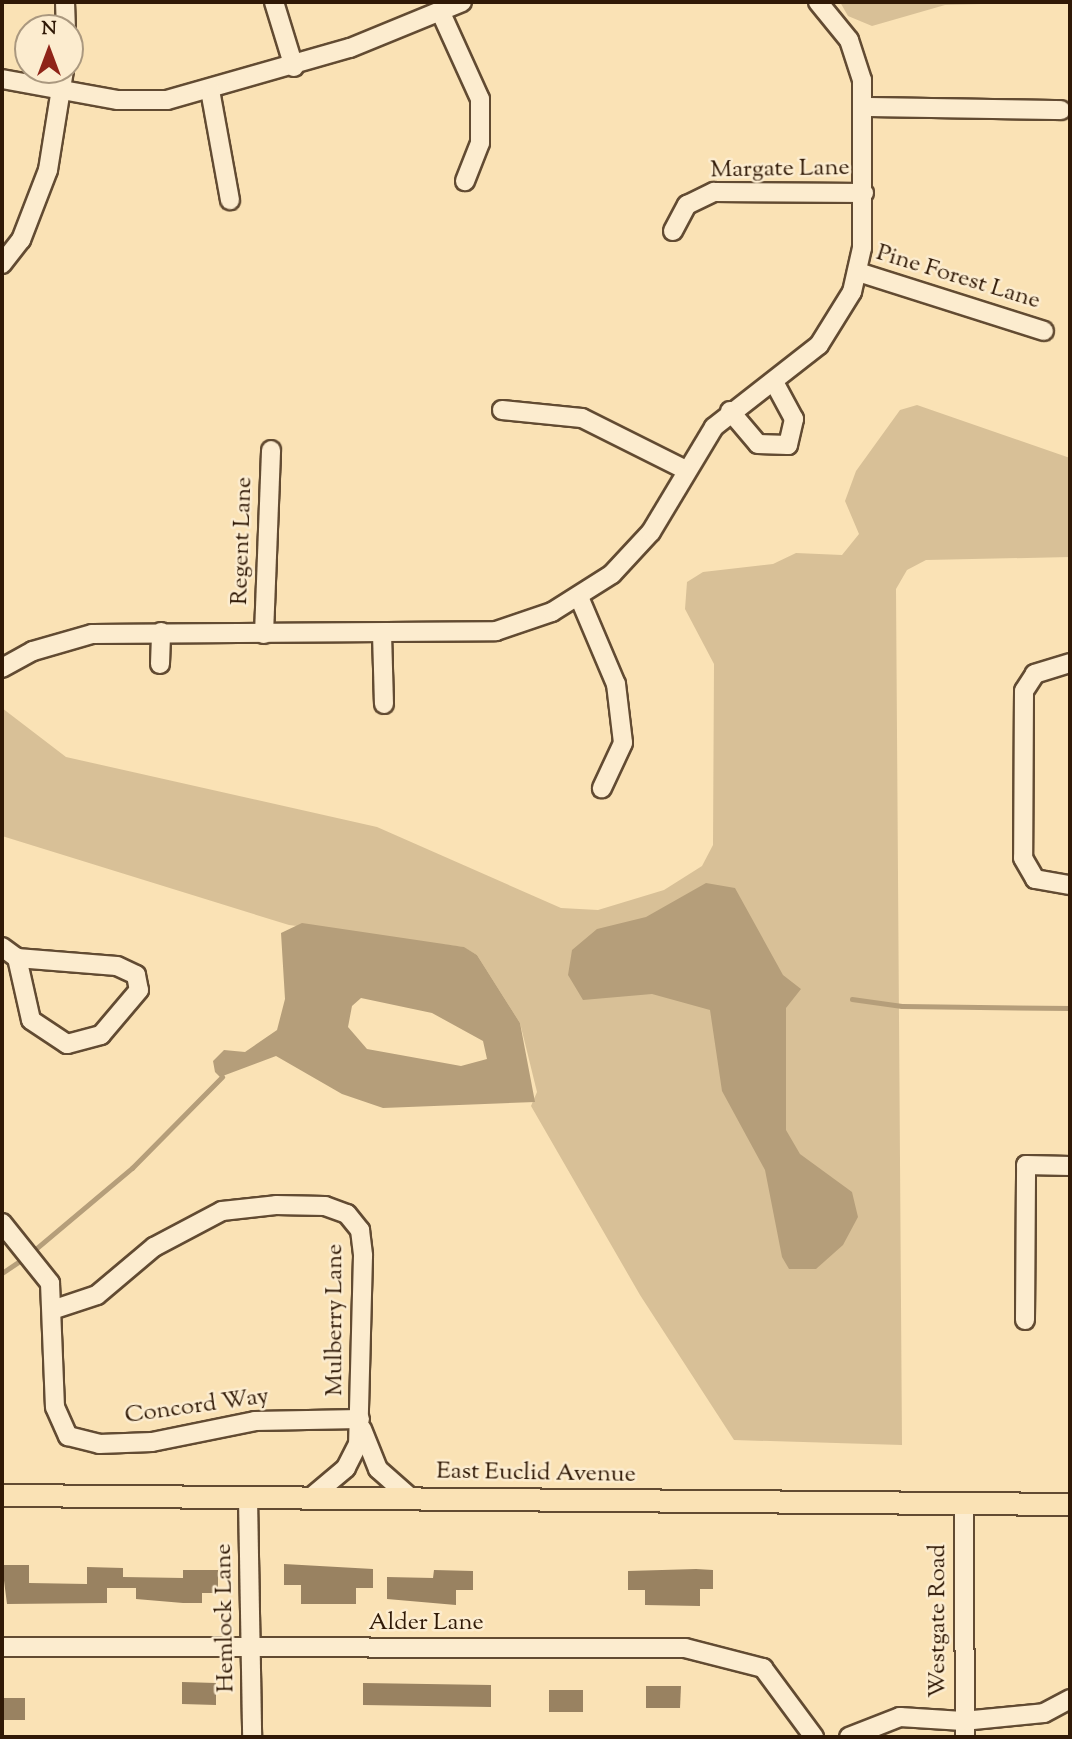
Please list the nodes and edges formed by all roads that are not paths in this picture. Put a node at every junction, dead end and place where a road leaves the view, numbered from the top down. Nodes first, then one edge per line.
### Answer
1 (274, 2) edge
2 (462, 2) edge
3 (818, 2) edge
4 (441, 13) junction
5 (294, 66) junction
6 (2, 79) edge
7 (63, 84) edge
8 (210, 90) junction
9 (62, 92) junction
10 (863, 107) junction
11 (1061, 110) dead end
12 (465, 181) dead end
13 (864, 193) junction
14 (230, 200) dead end
15 (673, 231) dead end
16 (2, 264) edge
17 (858, 272) junction
18 (1044, 331) dead end
19 (774, 382) junction
20 (502, 410) dead end
21 (730, 411) junction
22 (271, 450) dead end
23 (684, 470) junction
24 (579, 597) junction
25 (161, 632) junction
26 (382, 633) junction
27 (264, 634) junction
28 (1070, 663) edge
29 (160, 664) dead end
30 (2, 668) edge
31 (384, 704) dead end
32 (602, 788) dead end
33 (1070, 885) edge
34 (2, 947) edge
35 (17, 958) junction
36 (1070, 1166) edge
37 (2, 1223) edge
38 (55, 1309) junction
39 (1026, 1320) dead end
40 (360, 1419) junction
41 (2, 1495) edge
42 (248, 1498) junction
43 (309, 1499) junction
44 (412, 1499) junction
45 (964, 1504) junction
46 (1070, 1504) edge
47 (2, 1647) edge
48 (252, 1649) junction
49 (1070, 1699) edge
50 (964, 1729) edge
51 (252, 1737) edge
52 (814, 1737) edge
53 (849, 1737) edge

1 - 5 street
2 - 4 street
3 - 10 street
4 - 5 street
4 - 12 street
5 - 8 street
6 - 9 street
7 - 9 street
8 - 9 street
8 - 14 street
9 - 16 street
10 - 11 street
10 - 13 street
13 - 15 street, Margate Lane
13 - 17 street
17 - 18 street, Pine Forest Lane
17 - 19 street
19 - 21 street
19 - 21 street
20 - 23 street
21 - 23 street
22 - 27 street, Regent Lane
23 - 24 street
24 - 26 street
24 - 32 street
25 - 27 street
25 - 29 street
25 - 30 street
26 - 27 street
26 - 31 street
28 - 33 street
34 - 35 street
35 - 35 street
36 - 39 street
37 - 38 street, Concord Way
38 - 40 street, Concord Way
38 - 40 street, Mulberry Lane
40 - 43 street, Mulberry Lane
40 - 44 street, Mulberry Lane
41 - 42 main road, East Euclid Avenue
42 - 43 main road, East Euclid Avenue
42 - 48 street, Hemlock Lane
43 - 44 main road, East Euclid Avenue
44 - 45 main road, East Euclid Avenue
45 - 46 main road, East Euclid Avenue
45 - 50 street, Westgate Road
47 - 48 street, Alder Lane
48 - 51 street, Hemlock Lane
48 - 52 street, Alder Lane
49 - 50 street
50 - 53 street

